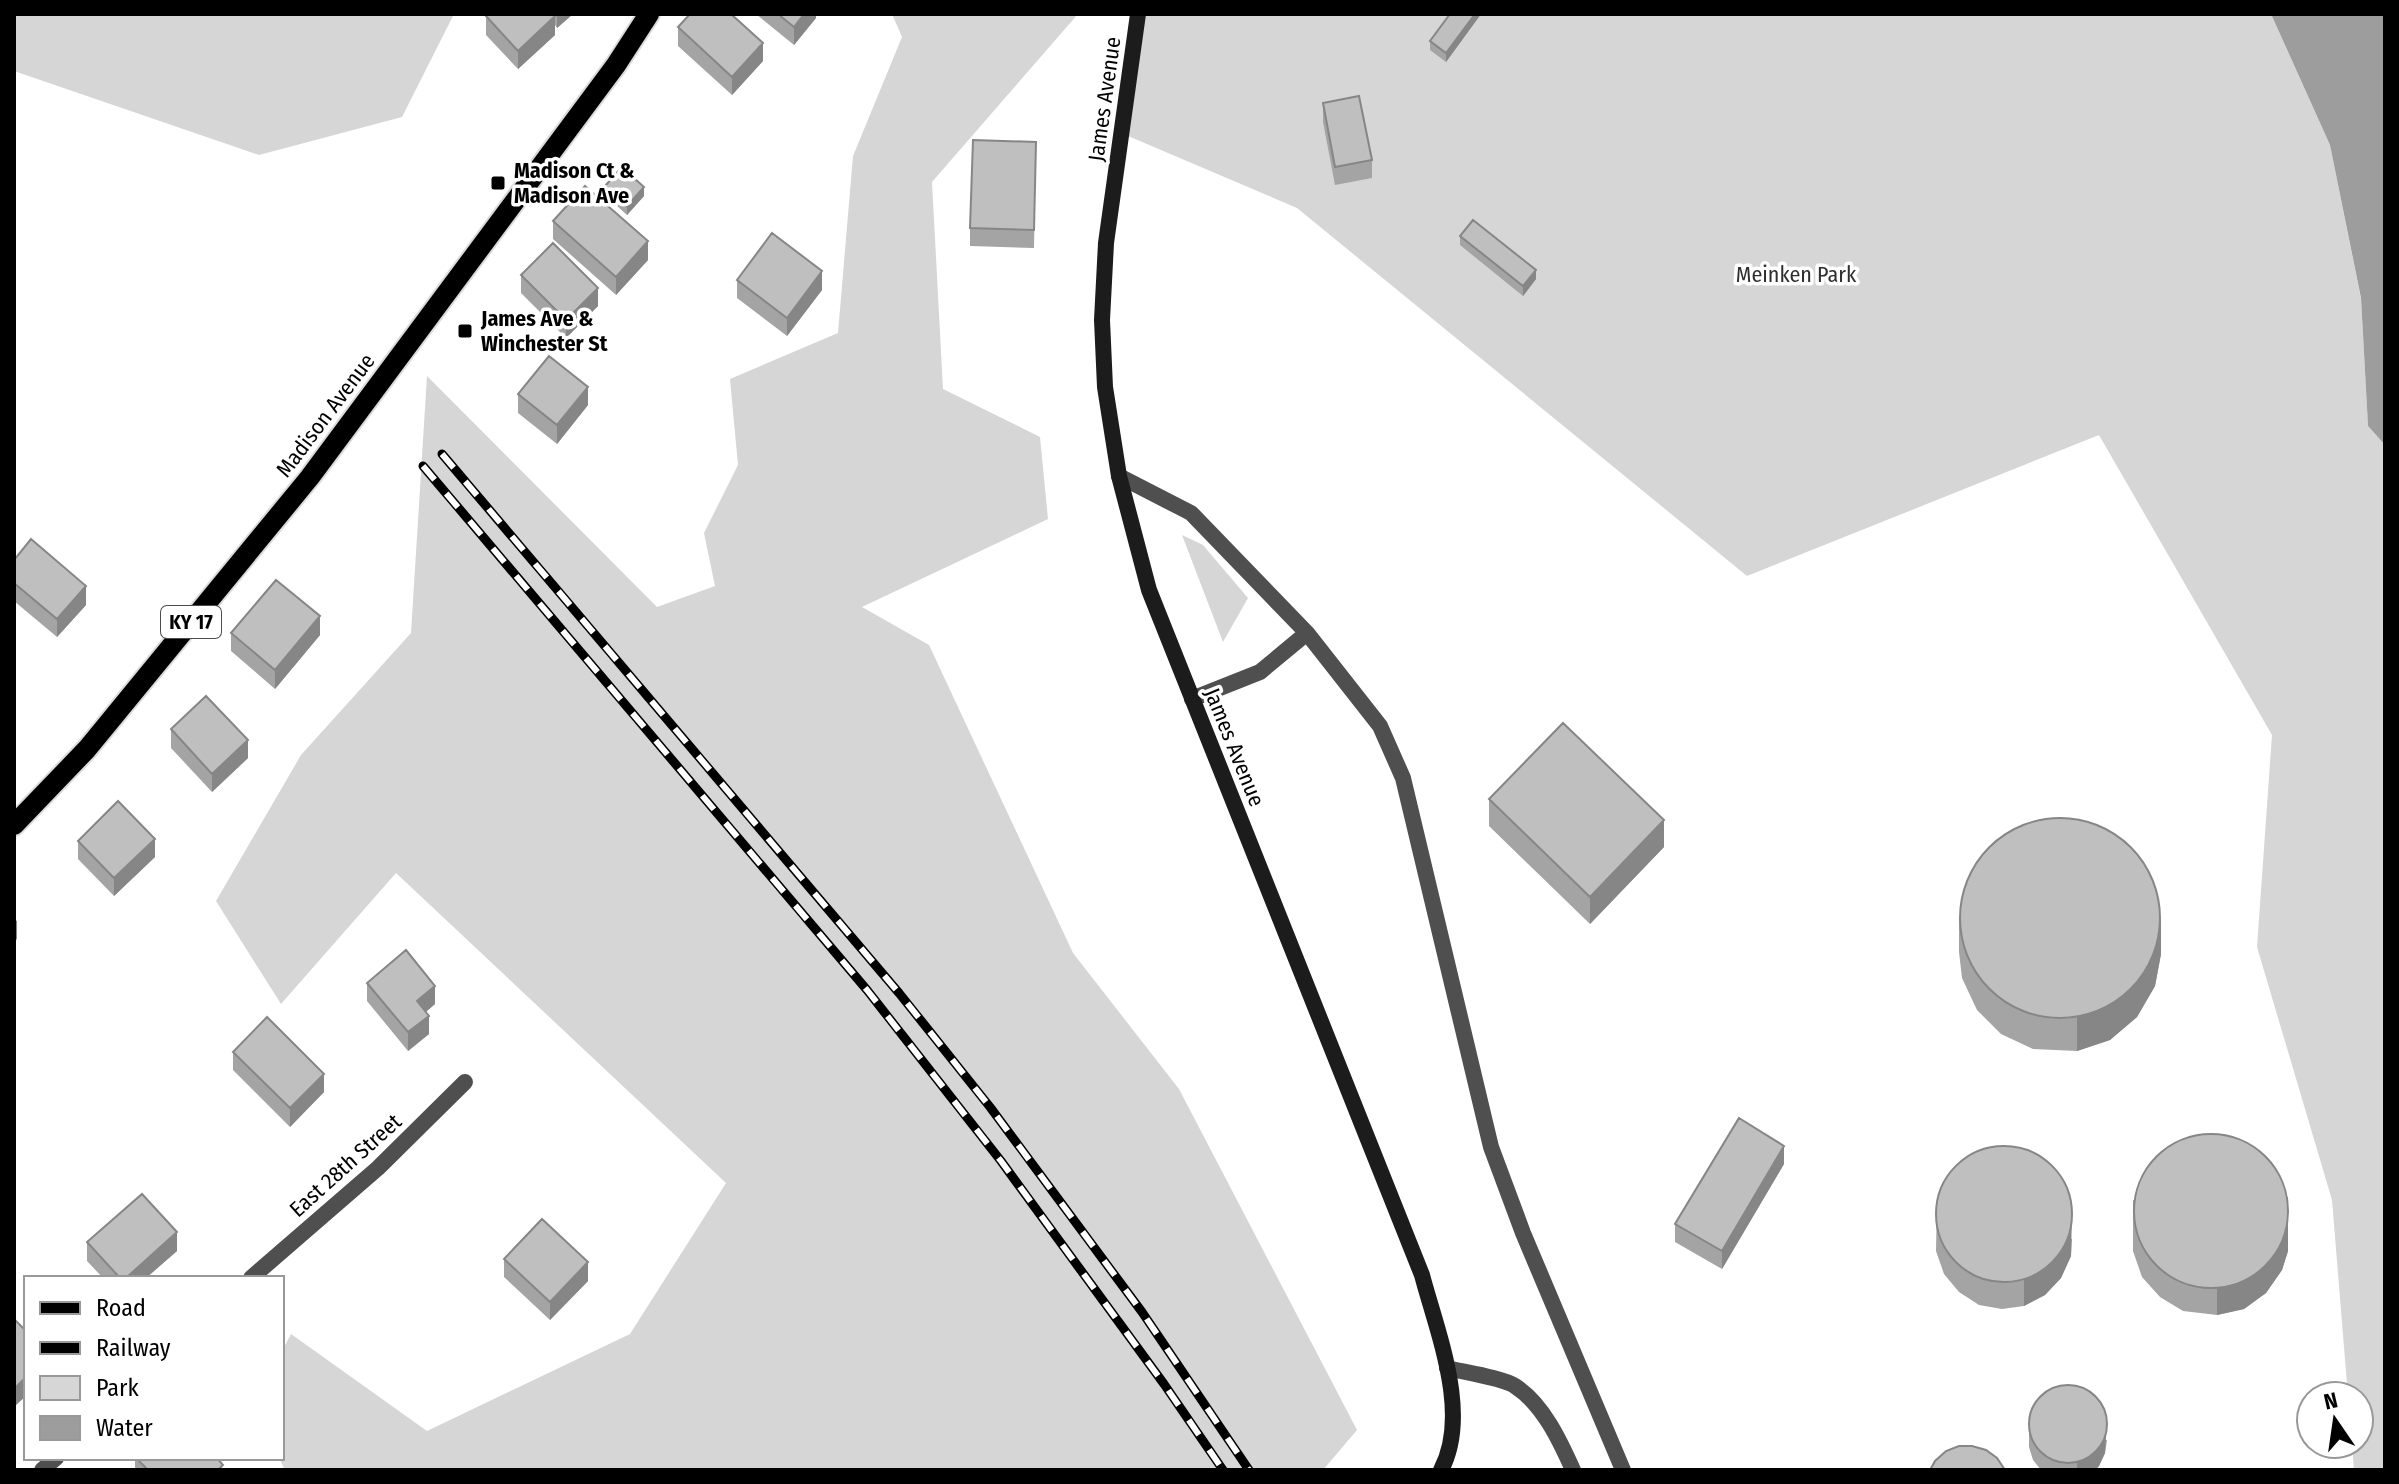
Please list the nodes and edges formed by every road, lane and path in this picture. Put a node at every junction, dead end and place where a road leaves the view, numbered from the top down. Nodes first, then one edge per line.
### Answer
1 (649, 14) edge
2 (1138, 14) edge
3 (1119, 476) junction
4 (1307, 633) junction
5 (1192, 699) junction
6 (14, 825) edge
7 (465, 1082) dead end
8 (253, 1276) edge
9 (1447, 1368) junction
10 (1441, 1470) edge
11 (1573, 1470) edge
12 (1623, 1470) edge

1 - 6 main road, Madison Avenue / KY 17
2 - 3 main road, James Avenue
3 - 4 street
3 - 5 main road, James Avenue
4 - 5 street
4 - 12 street
5 - 9 main road, James Avenue
7 - 8 street, East 28th Street
9 - 10 main road, James Avenue
9 - 11 street

